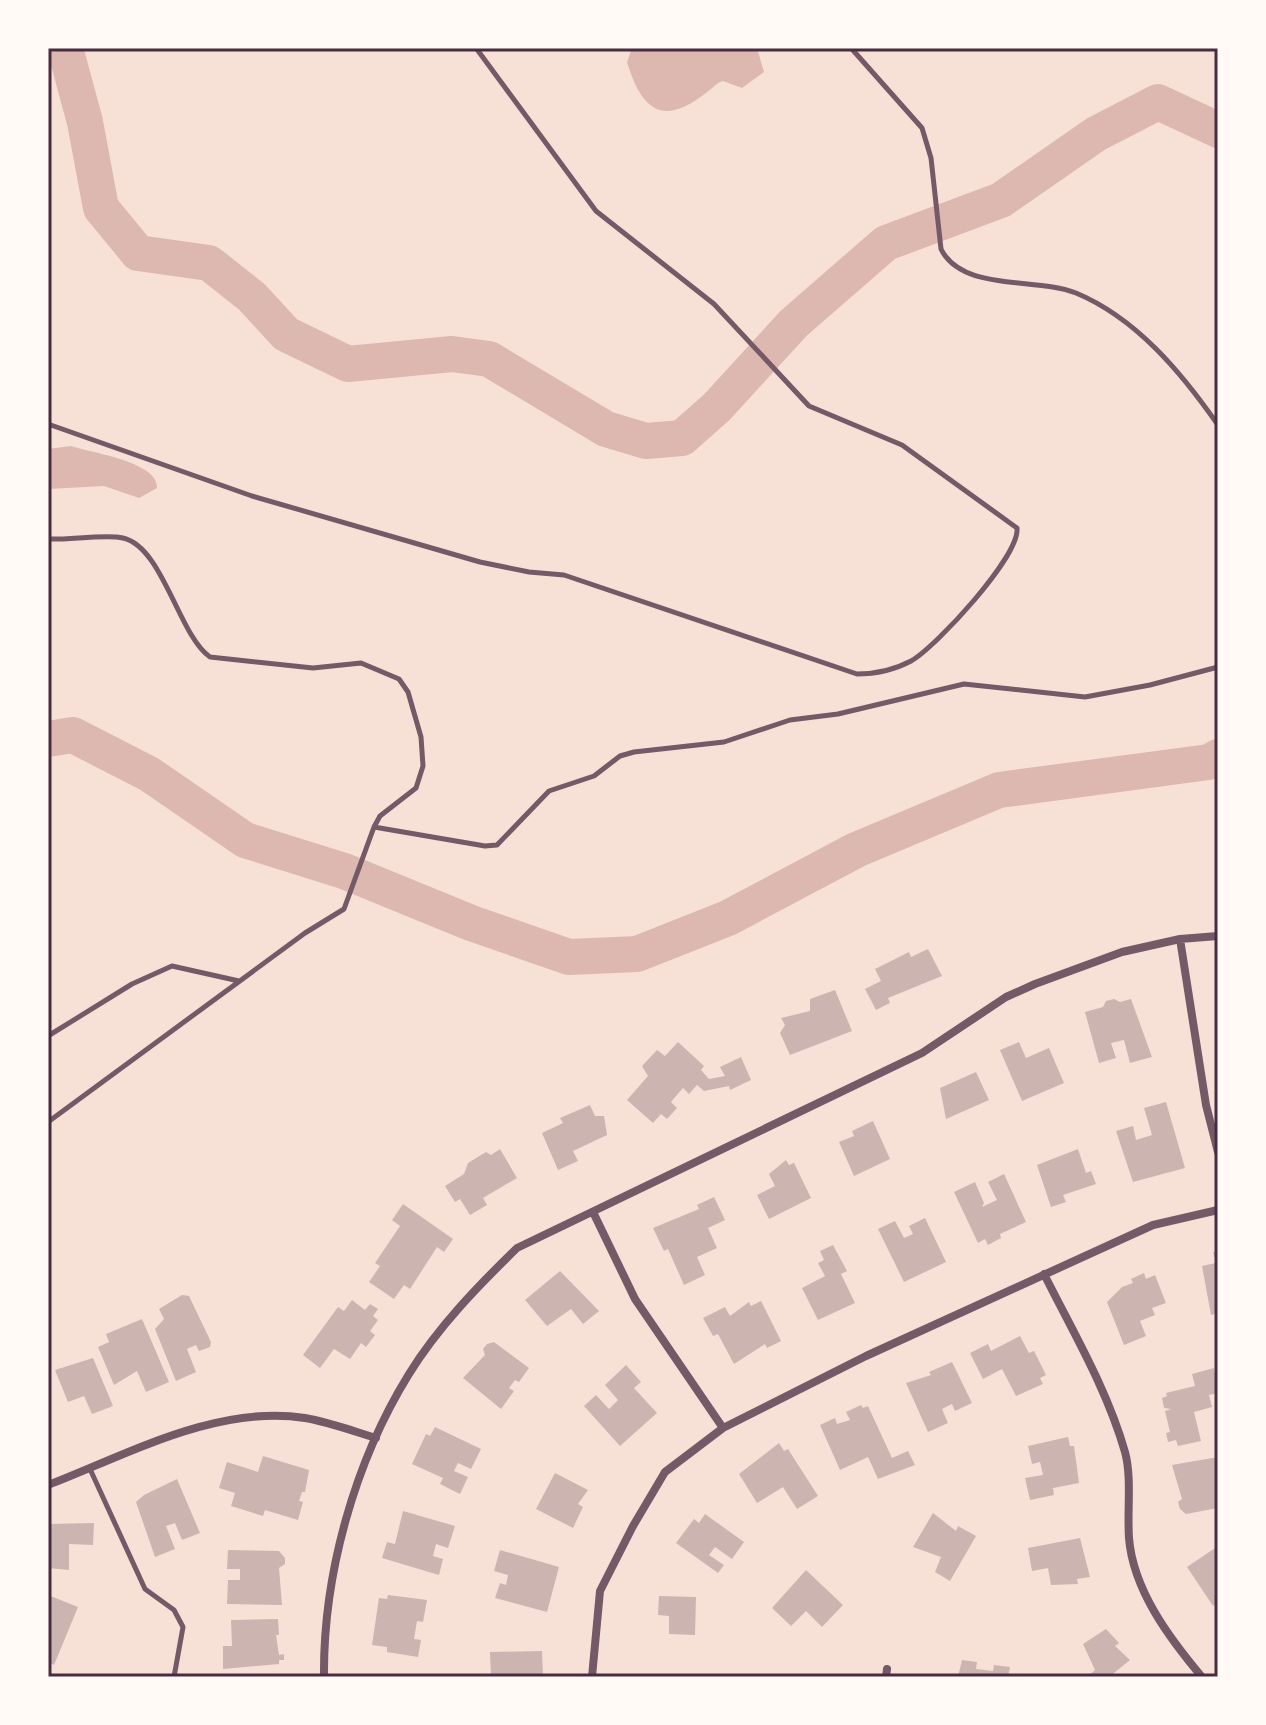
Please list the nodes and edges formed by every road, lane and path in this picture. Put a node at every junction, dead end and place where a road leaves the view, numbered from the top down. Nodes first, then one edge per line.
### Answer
1 (476, 48) edge
2 (851, 48) edge
3 (48, 424) edge
4 (1218, 425) edge
5 (48, 539) edge
6 (1218, 667) edge
7 (374, 827) junction
8 (1218, 936) edge
9 (1180, 939) junction
10 (240, 981) junction
11 (48, 1036) edge
12 (48, 1122) edge
13 (1218, 1152) edge
14 (1218, 1210) edge
15 (593, 1212) junction
16 (1044, 1274) junction
17 (723, 1428) junction
18 (376, 1438) junction
19 (90, 1469) junction
20 (48, 1485) edge
21 (174, 1677) edge
22 (324, 1677) edge
23 (592, 1677) edge
24 (1202, 1677) edge

1 - 3 lane
2 - 4 lane
5 - 7 lane
6 - 7 lane
7 - 10 lane
8 - 9 street
9 - 13 street
9 - 15 street
10 - 11 lane
10 - 12 lane
14 - 16 street
15 - 17 street
15 - 18 street
16 - 17 street
16 - 24 street
17 - 23 street
18 - 19 street
18 - 22 street
19 - 20 street
19 - 21 lane

